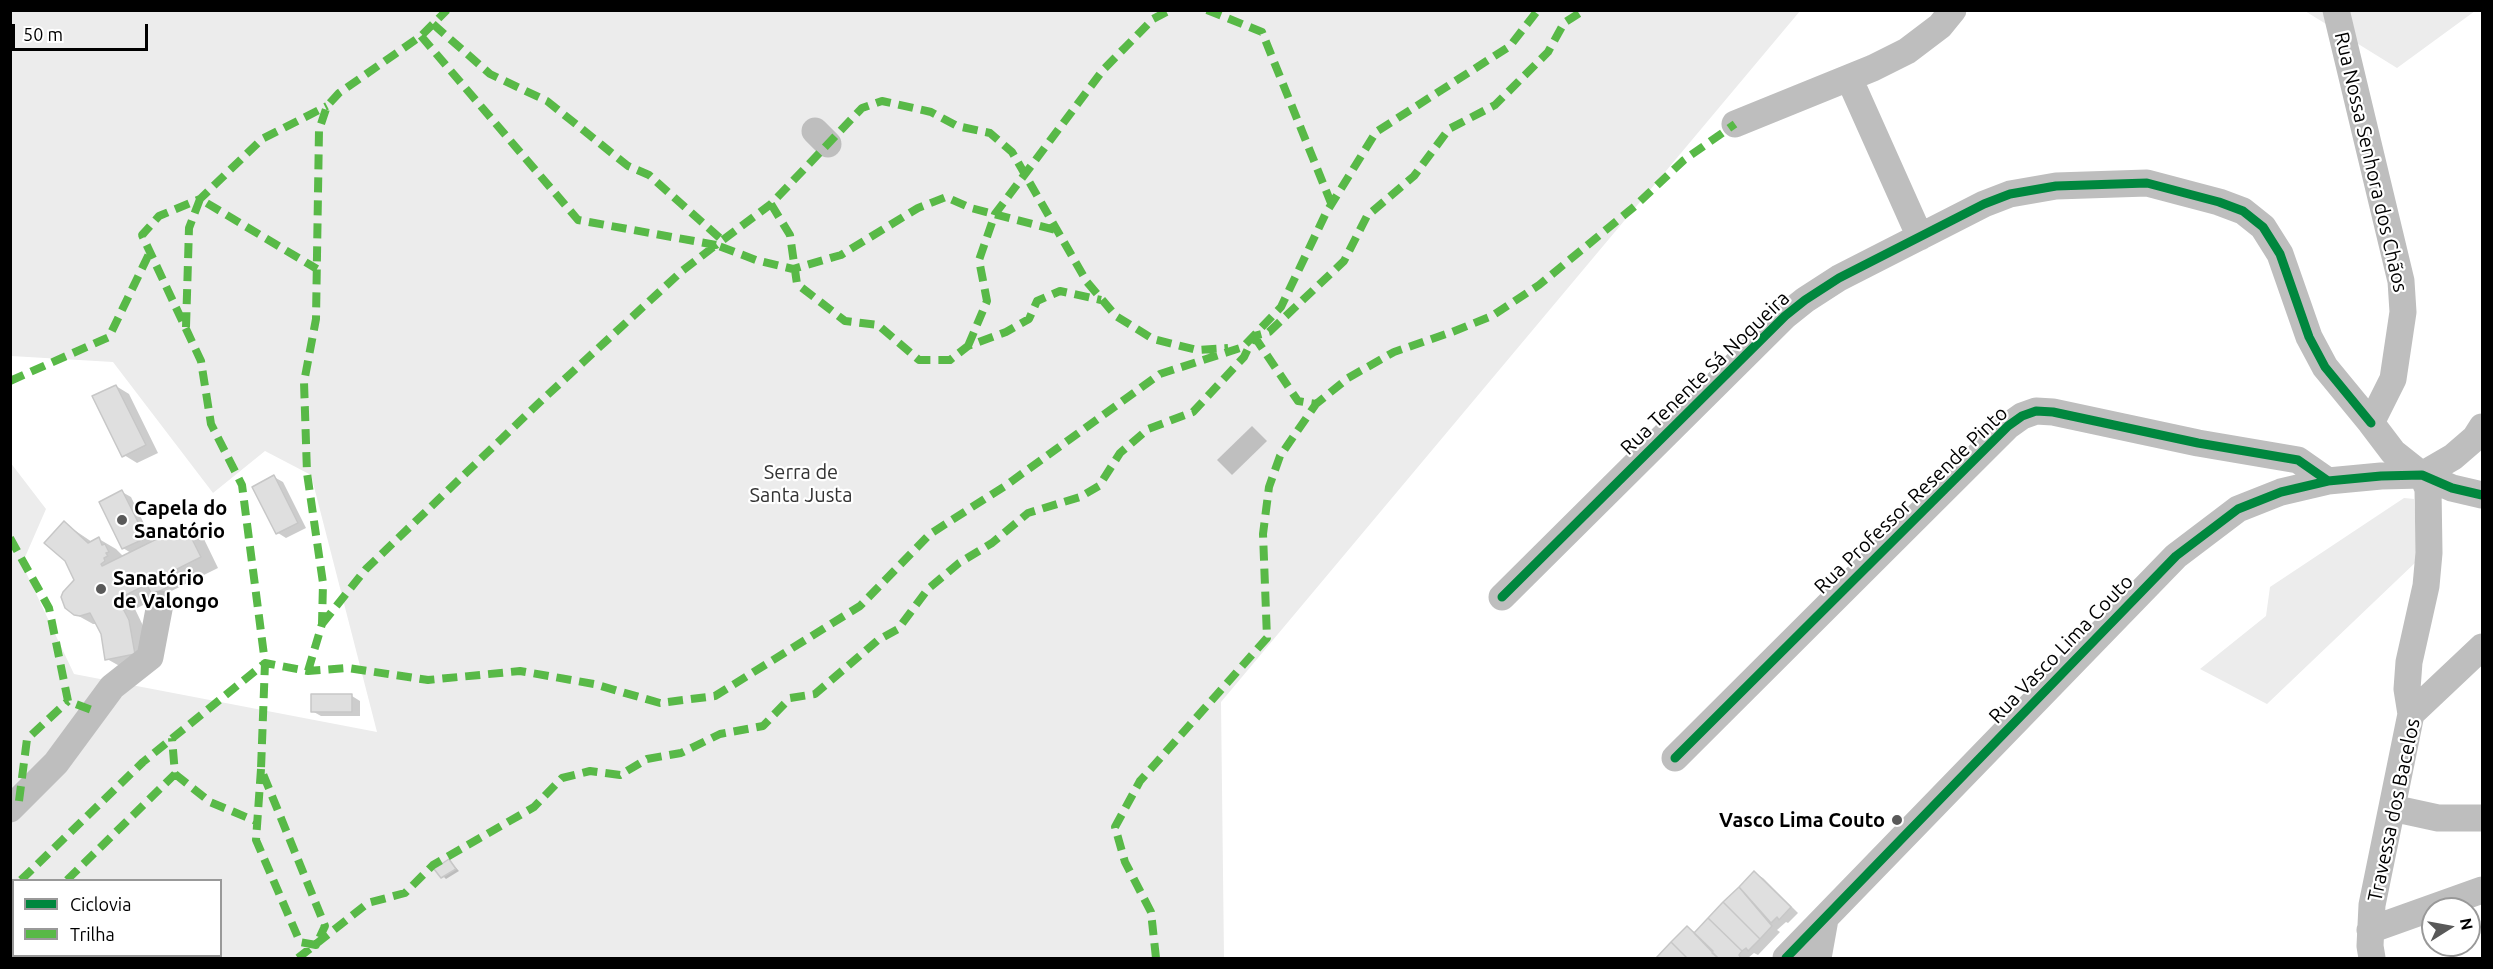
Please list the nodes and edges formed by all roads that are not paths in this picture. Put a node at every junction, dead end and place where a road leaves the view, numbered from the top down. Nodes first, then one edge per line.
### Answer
1 (1953, 10) edge
2 (2336, 10) edge
3 (1849, 78) junction
4 (1735, 123) dead end
5 (1920, 237) junction
6 (2371, 423) junction
7 (2482, 427) edge
8 (2271, 456) junction
9 (2422, 475) junction
10 (2328, 481) junction
11 (2281, 492) junction
12 (2482, 495) edge
13 (1502, 597) dead end
14 (160, 604) dead end
15 (2482, 647) edge
16 (2411, 714) junction
17 (1675, 758) dead end
18 (2392, 808) junction
19 (10, 809) edge
20 (2482, 818) edge
21 (2482, 891) edge
22 (1825, 919) junction
23 (2370, 930) junction
24 (1786, 958) edge
25 (1818, 958) edge
26 (2373, 958) edge

1 - 3 street
2 - 6 street, Rua Nossa Senhora dos Chãos
3 - 4 street
3 - 5 street
5 - 6 street, Rua Tenente Sá Nogueira
5 - 13 street, Rua Tenente Sá Nogueira
6 - 9 street
7 - 9 street
8 - 10 street, Rua Professor Resende Pinto
8 - 11 street
8 - 17 street, Rua Professor Resende Pinto
9 - 10 street, Rua Vasco Lima Couto
9 - 12 street
9 - 16 street
10 - 11 street, Rua Vasco Lima Couto
11 - 22 street, Rua Vasco Lima Couto
14 - 19 street
15 - 16 street, Travessa dos Bacelos
16 - 18 street, Travessa dos Bacelos
18 - 20 street
18 - 23 street, Travessa dos Bacelos
21 - 23 street
22 - 24 street, Rua Vasco Lima Couto
22 - 25 street
23 - 26 street, Travessa dos Bacelos

